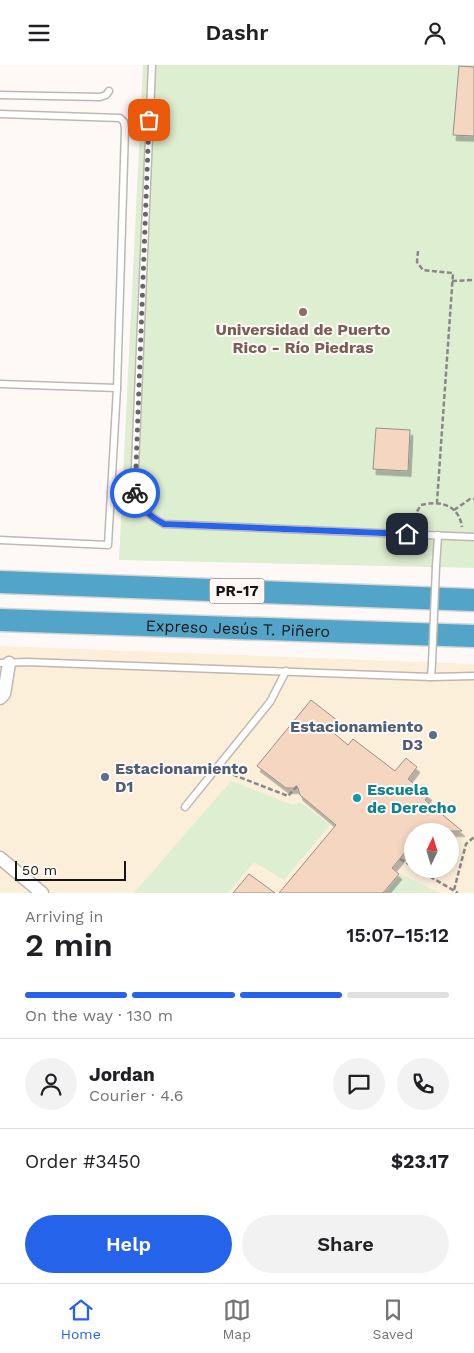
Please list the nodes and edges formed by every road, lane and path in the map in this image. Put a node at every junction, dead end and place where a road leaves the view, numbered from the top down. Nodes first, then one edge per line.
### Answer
1 (152, 65) edge
2 (109, 91) dead end
3 (0, 95) edge
4 (0, 114) edge
5 (418, 251) dead end
6 (474, 280) edge
7 (452, 281) junction
8 (0, 384) edge
9 (117, 388) junction
10 (474, 499) edge
11 (437, 502) junction
12 (454, 510) junction
13 (407, 534) junction
14 (438, 535) junction
15 (463, 536) junction
16 (474, 537) edge
17 (0, 540) edge
18 (0, 582) edge
19 (474, 600) edge
20 (0, 620) edge
21 (474, 636) edge
22 (5, 663) edge
23 (286, 671) junction
24 (474, 676) edge
25 (431, 677) junction
26 (0, 698) edge
27 (217, 767) junction
28 (299, 783) dead end
29 (185, 807) dead end
30 (474, 837) edge
31 (0, 858) edge
32 (400, 859) dead end
33 (404, 861) edge
34 (433, 878) edge
35 (454, 890) junction
36 (42, 893) edge
37 (458, 893) edge

1 - 13 lane
2 - 3 lane
4 - 9 lane
5 - 7 path
6 - 7 path
7 - 11 path
8 - 9 lane
9 - 17 lane
10 - 12 path
11 - 12 path
11 - 13 path
12 - 15 path
13 - 14 lane
14 - 15 lane
14 - 25 lane, bridge
15 - 16 lane
18 - 19 highway, PR-17
20 - 21 highway, Expreso Jesús T. Piñero / PR-17
22 - 23 lane
22 - 26 street
23 - 25 lane
23 - 27 lane
24 - 25 lane
27 - 28 path
27 - 29 lane
30 - 35 path
31 - 36 street
32 - 33 path
34 - 35 path
35 - 37 path

